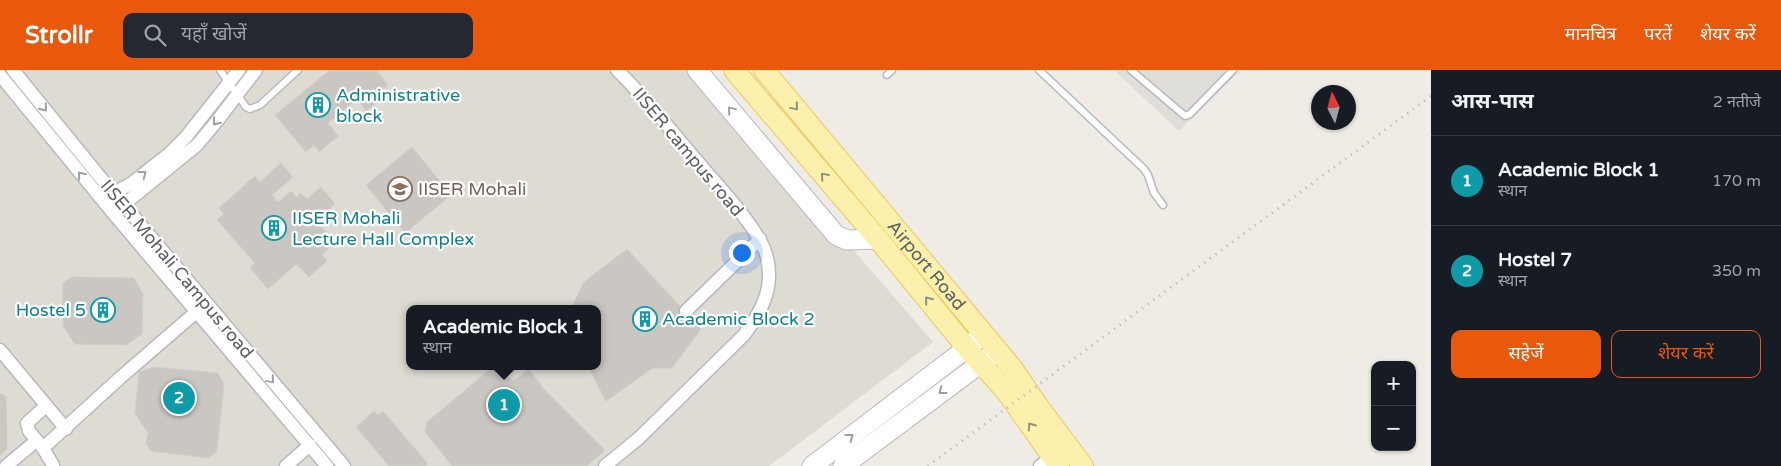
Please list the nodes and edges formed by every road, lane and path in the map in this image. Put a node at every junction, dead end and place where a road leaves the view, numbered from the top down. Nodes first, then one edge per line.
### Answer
1 (14, 70) edge
2 (220, 70) edge
3 (239, 70) edge
4 (256, 70) edge
5 (298, 70) edge
6 (617, 70) edge
7 (697, 70) edge
8 (734, 70) edge
9 (764, 70) edge
10 (1039, 70) edge
11 (1132, 70) edge
12 (1233, 70) edge
13 (0, 75) edge
14 (229, 82) junction
15 (237, 94) junction
16 (108, 197) junction
17 (124, 205) junction
18 (1163, 205) dead end
19 (113, 213) junction
20 (760, 239) junction
21 (878, 239) junction
22 (202, 308) junction
23 (686, 311) dead end
24 (983, 334) junction
25 (0, 350) edge
26 (997, 351) junction
27 (974, 355) junction
28 (46, 406) junction
29 (66, 429) junction
30 (40, 445) junction
31 (310, 445) junction
32 (1050, 463) edge
33 (53, 465) edge
34 (6, 466) edge
35 (286, 466) edge
36 (327, 466) edge
37 (344, 466) edge
38 (605, 466) edge
39 (812, 466) edge
40 (843, 466) edge
41 (1083, 466) edge

1 -> 16 street, IISER Mohali Campus road
2 - 14 lane
3 - 14 street
4 - 15 street
5 - 15 lane
6 - 20 street, IISER campus road
21 -> 7 street
21 -> 8 main road
9 -> 24 main road, Airport Road
10 - 18 lane
11 - 12 lane
16 -> 13 street, IISER Mohali Campus road
14 - 15 lane
16 -> 14 street
15 -> 17 street
16 - 17 street, IISER Mohali Campus road
16 - 19 street, IISER Mohali Campus road
17 - 19 street
17 - 22 street, IISER Mohali Campus road
19 - 22 street, IISER Mohali Campus road
20 - 23 street
20 - 38 street, IISER campus road
27 -> 21 main road
22 - 29 street
22 - 31 street, IISER Mohali Campus road
22 -> 37 street, IISER Mohali Campus road
24 - 26 main road, Airport Road
24 - 27 street
25 - 28 street
26 - 27 street
26 - 41 main road, Airport Road
32 -> 27 main road
39 -> 27 street
27 -> 40 street
28 - 29 street
28 - 30 street
29 - 30 street
30 - 33 street
30 - 34 street
31 - 35 street
31 - 36 street, IISER Mohali Campus road

